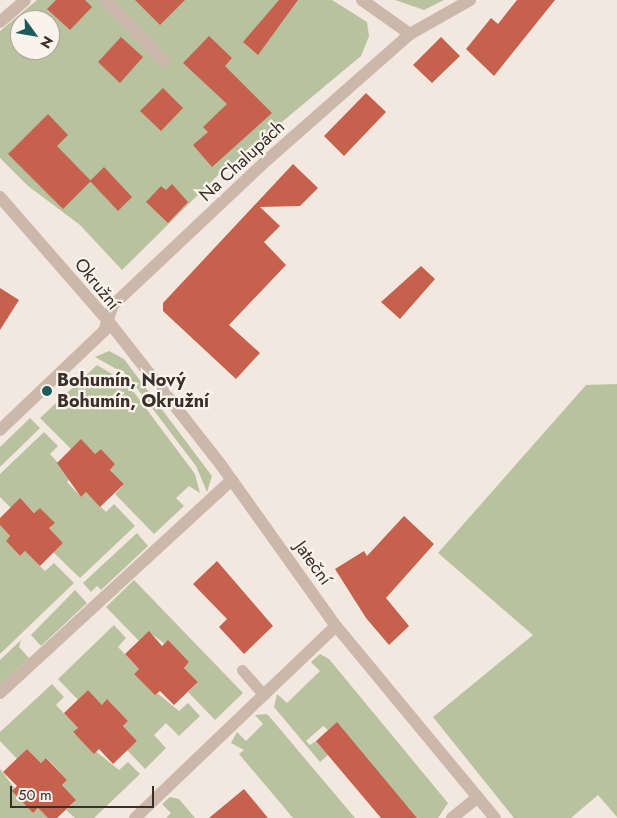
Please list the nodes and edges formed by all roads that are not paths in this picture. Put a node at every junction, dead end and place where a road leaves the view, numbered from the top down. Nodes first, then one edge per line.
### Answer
1 (25, 0) edge
2 (106, 0) edge
3 (362, 0) edge
4 (470, 0) edge
5 (0, 22) edge
6 (410, 34) junction
7 (164, 61) dead end
8 (0, 197) edge
9 (109, 322) junction
10 (0, 430) edge
11 (232, 480) junction
12 (336, 626) junction
13 (242, 670) dead end
14 (0, 693) edge
15 (264, 695) junction
16 (478, 797) junction
17 (135, 818) edge
18 (452, 818) edge
19 (495, 818) edge

1 - 5 street
2 - 7 street
3 - 6 street
4 - 6 street, Na Chalupách
6 - 9 street, Na Chalupách
8 - 9 street, Okružní
9 - 10 street, Okružní
9 - 11 street, Jateční
11 - 12 street, Jateční
11 - 14 street
12 - 15 street
12 - 16 street, Jateční
13 - 15 lane
15 - 17 street
16 - 18 street
16 - 19 street, Jateční

